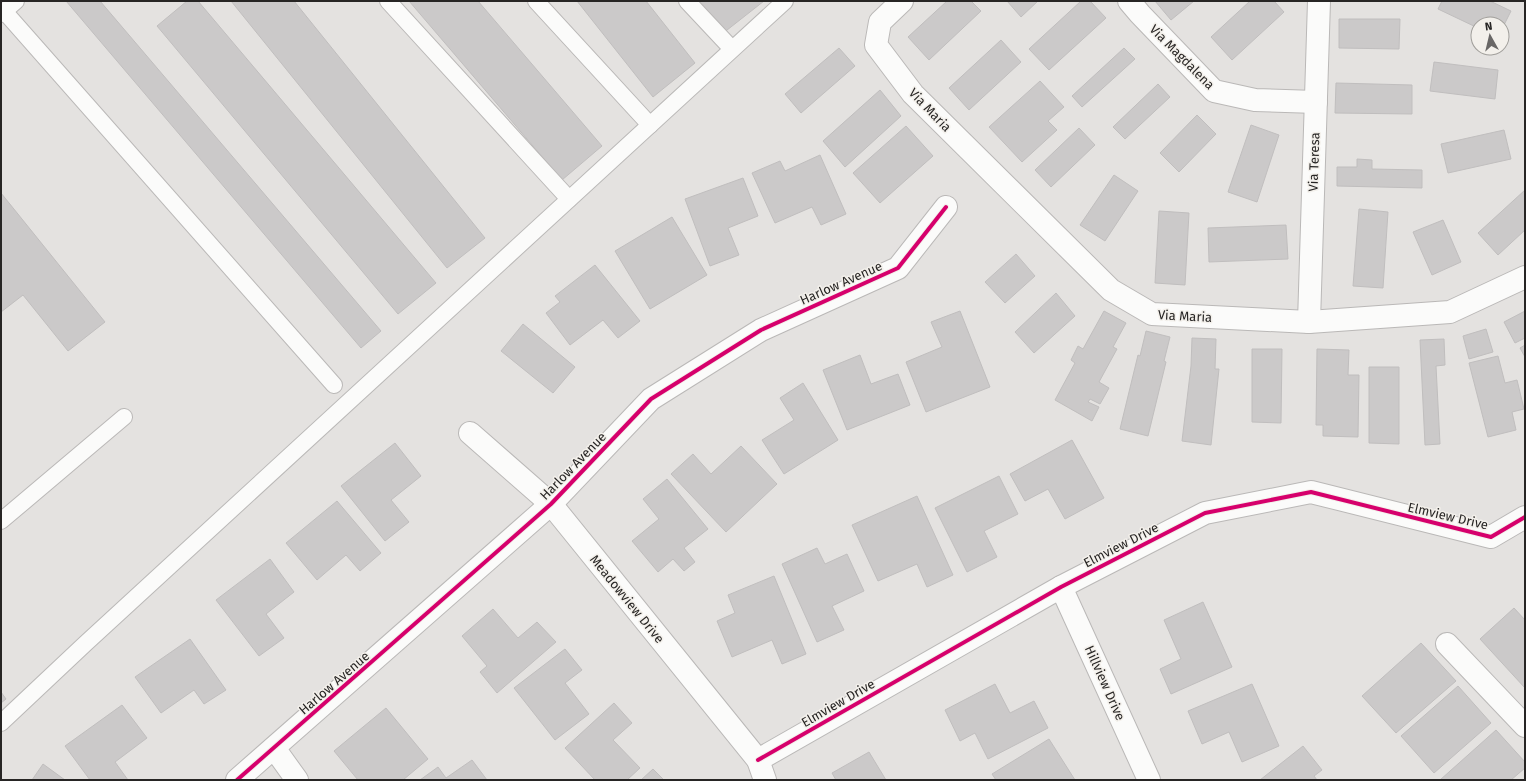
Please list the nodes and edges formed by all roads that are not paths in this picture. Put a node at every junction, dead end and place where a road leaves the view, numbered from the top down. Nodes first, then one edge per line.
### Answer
1 (388, 1) edge
2 (536, 1) edge
3 (688, 1) edge
4 (785, 1) edge
5 (902, 1) edge
6 (1130, 1) edge
7 (1319, 1) edge
8 (7, 9) edge
9 (732, 49) junction
10 (1316, 102) junction
11 (650, 125) junction
12 (569, 199) junction
13 (946, 207) dead end
14 (1525, 277) edge
15 (1309, 322) junction
16 (334, 385) dead end
17 (124, 417) dead end
18 (470, 433) dead end
19 (551, 504) junction
20 (1525, 517) edge
21 (1, 521) edge
22 (1061, 587) junction
23 (1447, 644) dead end
24 (1, 723) edge
25 (1525, 726) edge
26 (274, 748) junction
27 (758, 760) junction
28 (237, 780) edge
29 (297, 780) edge
30 (766, 780) edge
31 (1149, 780) edge

1 - 12 lane
2 - 11 lane
3 - 9 lane
4 - 9 lane
5 - 15 street, Via Maria
6 - 10 street, Via Magdalena
7 - 10 street, Via Teresa
8 - 16 lane
9 - 11 lane
10 - 15 street, Via Teresa
11 - 12 lane
12 - 24 lane
13 - 19 street, Harlow Avenue
14 - 15 street, Via Maria
17 - 21 lane
18 - 19 street, Meadowview Drive
19 - 26 street, Harlow Avenue
19 - 27 street, Meadowview Drive
20 - 22 street, Elmview Drive
22 - 27 street, Elmview Drive
22 - 31 street, Hillview Drive
23 - 25 street
26 - 28 street, Harlow Avenue
26 - 29 street
27 - 30 street, Meadowview Drive

